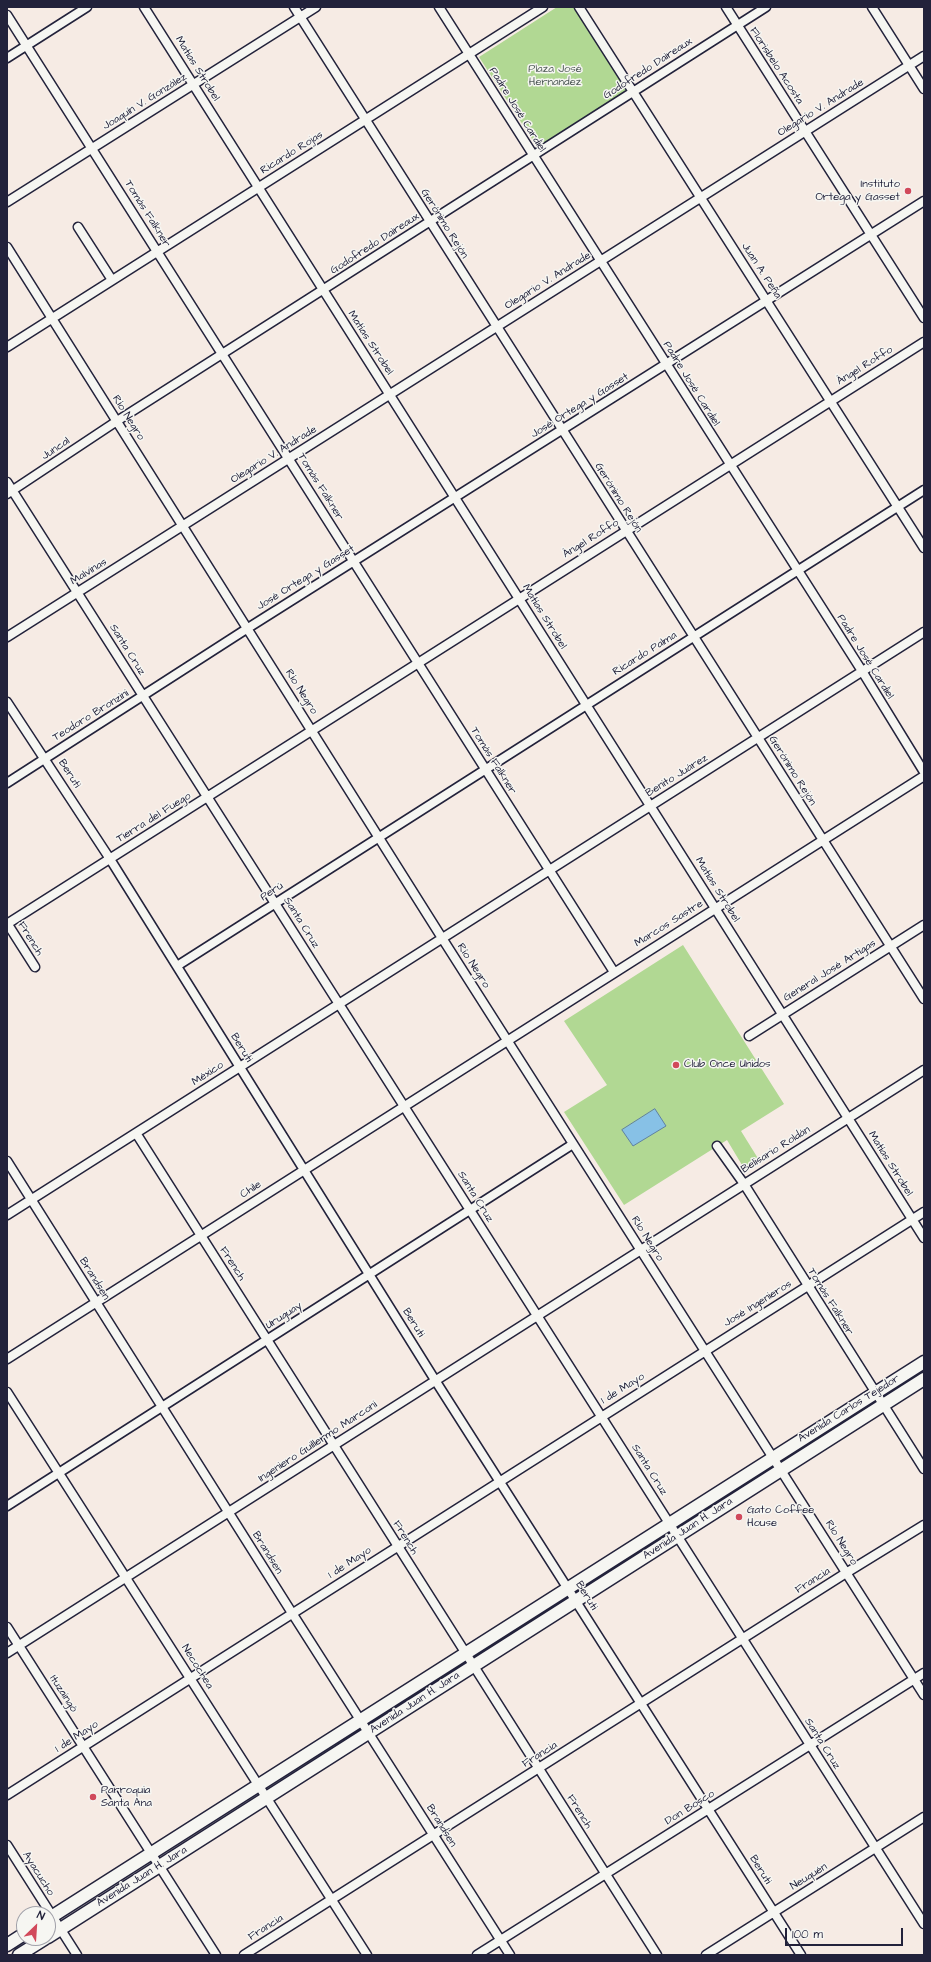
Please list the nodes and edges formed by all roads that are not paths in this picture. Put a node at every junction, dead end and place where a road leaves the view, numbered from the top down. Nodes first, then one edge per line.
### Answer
1 (87, 7) edge
2 (144, 7) edge
3 (294, 7) edge
4 (316, 7) edge
5 (438, 7) edge
6 (543, 7) edge
7 (579, 7) edge
8 (726, 7) edge
9 (766, 7) edge
10 (872, 7) edge
11 (7, 15) edge
12 (300, 17) junction
13 (737, 25) junction
14 (27, 45) junction
15 (469, 54) junction
16 (924, 56) edge
17 (7, 58) edge
18 (909, 65) junction
19 (194, 84) junction
20 (924, 89) edge
21 (633, 92) junction
22 (365, 120) junction
23 (805, 131) junction
24 (92, 148) junction
25 (533, 156) junction
26 (259, 187) junction
27 (701, 197) junction
28 (924, 201) edge
29 (7, 202) edge
30 (429, 222) junction
31 (78, 227) dead end
32 (871, 235) junction
33 (7, 247) edge
34 (158, 251) junction
35 (600, 261) junction
36 (112, 280) junction
37 (323, 290) junction
38 (766, 300) junction
39 (52, 318) junction
40 (924, 318) edge
41 (496, 327) junction
42 (924, 342) edge
43 (7, 347) edge
44 (222, 354) junction
45 (666, 365) junction
46 (390, 394) junction
47 (830, 401) junction
48 (117, 421) junction
49 (562, 430) junction
50 (289, 459) junction
51 (729, 465) junction
52 (7, 482) edge
53 (924, 490) edge
54 (10, 493) edge
55 (456, 498) junction
56 (898, 506) junction
57 (183, 526) junction
58 (626, 531) junction
59 (924, 548) edge
60 (354, 562) junction
61 (796, 571) junction
62 (78, 592) junction
63 (519, 598) junction
64 (248, 628) junction
65 (924, 632) edge
66 (7, 637) edge
67 (693, 637) junction
68 (418, 662) junction
69 (862, 671) junction
70 (144, 696) junction
71 (7, 702) edge
72 (586, 705) junction
73 (311, 730) junction
74 (758, 737) junction
75 (46, 758) junction
76 (485, 769) junction
77 (924, 772) edge
78 (924, 776) edge
79 (7, 783) edge
80 (207, 797) junction
81 (650, 806) junction
82 (378, 837) junction
83 (822, 840) junction
84 (110, 858) junction
85 (549, 870) junction
86 (275, 903) junction
87 (715, 908) junction
88 (7, 924) edge
89 (924, 924) edge
90 (442, 938) junction
91 (889, 946) junction
92 (177, 966) junction
93 (35, 967) dead end
94 (614, 972) junction
95 (924, 999) edge
96 (339, 1004) junction
97 (782, 1014) junction
98 (749, 1036) dead end
99 (507, 1040) junction
100 (240, 1066) junction
101 (924, 1070) edge
102 (404, 1106) junction
103 (848, 1118) junction
104 (136, 1133) junction
105 (574, 1144) junction
106 (717, 1146) dead end
107 (7, 1161) edge
108 (304, 1170) junction
109 (744, 1184) junction
110 (32, 1200) junction
111 (470, 1210) junction
112 (924, 1212) edge
113 (7, 1215) edge
114 (912, 1219) junction
115 (201, 1236) junction
116 (924, 1238) edge
117 (640, 1249) junction
118 (370, 1275) junction
119 (807, 1286) junction
120 (96, 1302) junction
121 (537, 1315) junction
122 (267, 1340) junction
123 (704, 1350) junction
124 (7, 1359) edge
125 (924, 1362) edge
126 (924, 1379) edge
127 (435, 1380) junction
128 (7, 1392) edge
129 (875, 1393) junction
130 (883, 1405) junction
131 (162, 1407) junction
132 (601, 1416) junction
133 (333, 1445) junction
134 (774, 1457) junction
135 (782, 1469) junction
136 (924, 1470) edge
137 (59, 1473) junction
138 (499, 1480) junction
139 (7, 1506) edge
140 (228, 1512) junction
141 (670, 1524) junction
142 (924, 1525) edge
143 (677, 1536) junction
144 (397, 1546) junction
145 (846, 1573) junction
146 (126, 1577) junction
147 (568, 1588) junction
148 (576, 1600) junction
149 (292, 1613) junction
150 (7, 1627) edge
151 (743, 1638) junction
152 (18, 1646) junction
153 (7, 1653) edge
154 (465, 1654) junction
155 (473, 1666) junction
156 (924, 1673) edge
157 (190, 1678) junction
158 (914, 1679) junction
159 (924, 1695) edge
160 (641, 1703) junction
161 (361, 1720) junction
162 (369, 1732) junction
163 (810, 1745) junction
164 (84, 1746) junction
165 (538, 1768) junction
166 (258, 1785) junction
167 (7, 1795) edge
168 (267, 1797) junction
169 (708, 1809) junction
170 (924, 1817) edge
171 (434, 1835) junction
172 (7, 1845) edge
173 (876, 1848) junction
174 (152, 1853) junction
175 (160, 1866) junction
176 (605, 1874) junction
177 (332, 1900) junction
178 (43, 1906) edge
179 (774, 1912) junction
180 (56, 1914) edge
181 (924, 1924) edge
182 (56, 1925) edge
183 (60, 1929) junction
184 (56, 1931) edge
185 (16, 1939) edge
186 (501, 1940) junction
187 (7, 1945) edge
188 (33, 1946) edge
189 (19, 1955) edge
190 (77, 1955) edge
191 (216, 1955) edge
192 (244, 1955) edge
193 (367, 1955) edge
194 (477, 1955) edge
195 (510, 1955) edge
196 (656, 1955) edge
197 (706, 1955) edge
198 (801, 1955) edge

1 - 14 street
2 - 19 street, Matías Strobel
3 - 12 street, Gerónimo Rejón
4 - 12 street, Joaquín V. González
5 - 15 street, Padre José Cardiel
6 - 15 street, Ricardo Rojas
7 - 21 street, Juan A. Peña
8 - 13 street, Florisbelo Acosta
9 - 13 street, Godofredo Daireaux
10 - 18 street
11 - 14 street, Tomás Falkner
12 - 19 street, Joaquín V. González
12 - 22 street, Gerónimo Rejón
13 - 21 street, Godofredo Daireaux
13 - 23 street, Florisbelo Acosta
14 - 17 street
14 - 24 street, Tomás Falkner
15 - 22 street, Ricardo Rojas
15 - 25 street, Padre José Cardiel
16 - 18 street, Olegario V. Andrade
18 - 20 street
18 - 23 street, Olegario V. Andrade
19 - 24 street, Joaquín V. González
19 - 26 street, Matías Strobel
21 - 25 street, Godofredo Daireaux
21 - 27 street, Juan A. Peña
22 - 26 street, Ricardo Rojas
22 - 30 street, Gerónimo Rejón
23 - 27 street, Olegario V. Andrade
23 - 32 street, Florisbelo Acosta
24 - 29 street, Joaquín V. González
24 - 34 street, Tomás Falkner
25 - 30 street, Godofredo Daireaux
25 - 35 street, Padre José Cardiel
26 - 34 street, Ricardo Rojas
26 - 37 street, Matías Strobel
27 - 35 street, Olegario V. Andrade
27 - 38 street, Juan A. Peña
28 - 32 street, José Ortega y Gasset
30 - 37 street, Godofredo Daireaux
30 - 41 street, Gerónimo Rejón
31 - 36 street
32 - 38 street, José Ortega y Gasset
32 - 40 street, Florisbelo Acosta
33 - 39 street, Río Negro
34 - 36 street, Ricardo Rojas
34 - 44 street, Tomás Falkner
35 - 41 street, Olegario V. Andrade
35 - 45 street, Padre José Cardiel
36 - 39 street, Ricardo Rojas
37 - 44 street, Godofredo Daireaux
37 - 46 street, Matías Strobel
38 - 45 street, José Ortega y Gasset
38 - 47 street, Juan A. Peña
39 - 43 street, Ricardo Rojas
39 - 48 street, Río Negro
41 - 46 street, Olegario V. Andrade
41 - 49 street, Gerónimo Rejón
42 - 47 street, Ángel Roffo
44 - 48 street, Godofredo Daireaux
44 - 50 street, Tomás Falkner
45 - 49 street, José Ortega y Gasset
45 - 51 street, Padre José Cardiel
46 - 50 street, Olegario V. Andrade
46 - 55 street, Matías Strobel
47 - 51 street, Ángel Roffo
47 - 56 street, Juan A. Peña
48 - 54 street, Juncal
48 - 57 street, Río Negro
49 - 55 street, José Ortega y Gasset
49 - 58 street, Gerónimo Rejón
50 - 57 street, Olegario V. Andrade
50 - 60 street, Tomás Falkner
51 - 58 street, Ángel Roffo
51 - 61 street, Padre José Cardiel
52 - 54 street, Santa Cruz
53 - 56 street, Ricardo Palma
54 - 62 street, Santa Cruz
55 - 60 street, José Ortega y Gasset
55 - 63 street, Matías Strobel
56 - 59 street, Juan A. Peña
56 - 61 street, Ricardo Palma
57 - 62 street, Malvinas
57 - 64 street, Río Negro
58 - 63 street, Ángel Roffo
58 - 67 street, Gerónimo Rejón
60 - 64 street, José Ortega y Gasset
60 - 68 street, Tomás Falkner
61 - 67 street, Ricardo Palma
61 - 69 street, Padre José Cardiel
62 - 66 street, Malvinas
62 - 70 street, Santa Cruz
63 - 68 street, Ángel Roffo
63 - 72 street, Matías Strobel
64 - 70 street, Teodoro Bronzini
64 - 73 street, Río Negro
65 - 69 street, Benito Juárez
67 - 72 street, Ricardo Palma
67 - 74 street, Gerónimo Rejón
68 - 73 street, Ángel Roffo
68 - 76 street, Tomás Falkner
69 - 74 street, Benito Juárez
69 - 77 street, Padre José Cardiel
70 - 75 street, Teodoro Bronzini
70 - 80 street, Santa Cruz
71 - 75 street, Beruti
72 - 76 street, Ricardo Palma
72 - 81 street, Matías Strobel
73 - 80 street, Tierra del Fuego
73 - 82 street, Río Negro
74 - 81 street, Benito Juárez
74 - 83 street, Gerónimo Rejón
75 - 79 street, Teodoro Bronzini
75 - 84 street, Beruti
76 - 82 street, Ricardo Palma
76 - 85 street, Tomás Falkner
78 - 83 street, Marcos Sastre
80 - 84 street, Tierra del Fuego
80 - 86 street, Santa Cruz
81 - 85 street, Benito Juárez
81 - 87 street, Matías Strobel
82 - 86 street, Perú
82 - 90 street, Río Negro
83 - 87 street, Marcos Sastre
83 - 91 street, Gerónimo Rejón
84 - 88 street, Tierra del Fuego
84 - 92 street, Beruti
85 - 90 street, Benito Juárez
85 - 94 street, Tomás Falkner
86 - 92 street, Perú
86 - 96 street, Santa Cruz
87 - 94 street, Marcos Sastre
87 - 97 street, Matías Strobel
88 - 93 street, French
89 - 91 street, General José Artigas
90 - 96 street, México
90 - 99 street, Río Negro
91 - 95 street, Gerónimo Rejón
91 - 97 street, General José Artigas
92 - 100 street, Beruti
94 - 99 street, Marcos Sastre
96 - 100 street, México
96 - 102 street, Santa Cruz
97 - 98 street, General José Artigas
97 - 103 street, Matías Strobel
99 - 102 street, Chile
99 - 105 street, Río Negro
100 - 104 street, México
100 - 108 street, Beruti
101 - 103 street, Belisario Roldán
102 - 108 street, Chile
102 - 111 street, Santa Cruz
103 - 109 street, Belisario Roldán
103 - 114 street, Matías Strobel
104 - 110 street, México
104 - 115 street, French
105 - 111 street, Uruguay
105 - 117 street, Río Negro
106 - 109 street, Tomás Falkner
107 - 110 street, Brandsen
108 - 115 street, Chile
108 - 118 street, Beruti
109 - 117 street, Belisario Roldán
109 - 119 street, Tomás Falkner
110 - 113 street, México
110 - 120 street, Brandsen
111 - 118 street, Uruguay
111 - 121 street, Santa Cruz
112 - 114 street, José Ingenieros
114 - 116 street, Matías Strobel
114 - 119 street, José Ingenieros
115 - 120 street, Chile
115 - 122 street, French
117 - 121 street, Ingeniero Guillermo Marconi
117 - 123 street, Río Negro
118 - 122 street, Uruguay
118 - 127 street, Beruti
119 - 123 street, José Ingenieros
119 - 129 street, Tomás Falkner
120 - 124 street, Chile
120 - 131 street, Brandsen
121 - 127 street, Ingeniero Guillermo Marconi
121 - 132 street, Santa Cruz
122 - 131 street, Uruguay
122 - 133 street, French
123 - 132 street, 1 de Mayo
123 - 134 street, Río Negro
125 - 129 main road, Avenida Carlos Tejedor
126 - 130 main road, Avenida Carlos Tejedor
127 - 133 street, Ingeniero Guillermo Marconi
127 - 138 street, Beruti
128 - 137 street, Necochea
129 - 130 street, Tomás Falkner
129 - 134 main road, Avenida Carlos Tejedor
130 - 135 main road, Avenida Carlos Tejedor
130 - 136 street, Tomás Falkner
131 - 137 street, Uruguay
131 - 140 street, Brandsen
132 - 138 street, 1 de Mayo
132 - 141 street, Santa Cruz
133 - 140 street, Ingeniero Guillermo Marconi
133 - 144 street, French
134 - 135 street, Río Negro
134 - 141 main road, Avenida Juan H. Jara
135 - 143 main road, Avenida Juan H. Jara
135 - 145 street, Río Negro
137 - 139 street, Uruguay
137 - 146 street, Necochea
138 - 144 street, 1 de Mayo
138 - 147 street, Beruti
140 - 146 street, Ingeniero Guillermo Marconi
140 - 149 street, Brandsen
141 - 143 street, Santa Cruz
141 - 147 main road, Avenida Juan H. Jara
142 - 145 street, Francia
143 - 148 main road, Avenida Juan H. Jara
143 - 151 street, Santa Cruz
144 - 149 street, 1 de Mayo
144 - 154 street, French
145 - 151 street, Francia
145 - 158 street, Río Negro
146 - 152 street, Ingeniero Guillermo Marconi
146 - 157 street, Necochea
147 - 148 street, Beruti
147 - 154 main road, Avenida Juan H. Jara
148 - 155 main road, Avenida Juan H. Jara
148 - 160 street, Beruti
149 - 157 street, 1 de Mayo
149 - 161 street, Brandsen
150 - 152 street, Ituzaingó
151 - 160 street, Francia
151 - 163 street, Santa Cruz
152 - 153 street, Ingeniero Guillermo Marconi
152 - 164 street, Ituzaingó
154 - 155 street, French
154 - 161 main road, Avenida Juan H. Jara
155 - 162 main road, Avenida Juan H. Jara
155 - 165 street, French
156 - 158 street, Don Bosco
157 - 164 street, 1 de Mayo
157 - 166 street, Necochea
158 - 159 street, Río Negro
158 - 163 street, Don Bosco
160 - 165 street, Francia
160 - 169 street, Beruti
161 - 162 street, Brandsen
161 - 166 main road, Avenida Juan H. Jara
162 - 168 main road, Avenida Juan H. Jara
162 - 171 street, Brandsen
163 - 169 street, Don Bosco
163 - 173 street, Santa Cruz
164 - 167 street, 1 de Mayo
164 - 174 street, Ituzaingó
165 - 171 street, Francia
165 - 176 street, French
166 - 168 street, Necochea
166 - 174 main road, Avenida Juan H. Jara
168 - 175 main road, Avenida Juan H. Jara
168 - 177 street, Necochea
169 - 176 street, Don Bosco
169 - 179 street, Beruti
170 - 173 street, Neuquén
171 - 177 street, Francia
171 - 186 street, Brandsen
172 - 178 street, Ayacucho
173 - 179 street, Neuquén
173 - 181 street, Santa Cruz
174 - 175 street, Ituzaingó
174 - 180 main road, Avenida Juan H. Jara
175 - 183 main road, Avenida Juan H. Jara
175 - 191 street, Ituzaingó
176 - 186 street, Don Bosco
176 - 196 street, French
177 - 192 street, Francia
177 - 193 street, Necochea
179 - 197 street, Neuquén
179 - 198 street, Beruti
182 - 183 street, Ayacucho
183 - 184 main road, Avenida Juan H. Jara
183 - 190 street, Ayacucho
185 - 187 main road
186 - 194 street, Don Bosco
186 - 195 street, Brandsen
188 - 189 main road, Avenida Juan H. Jara

